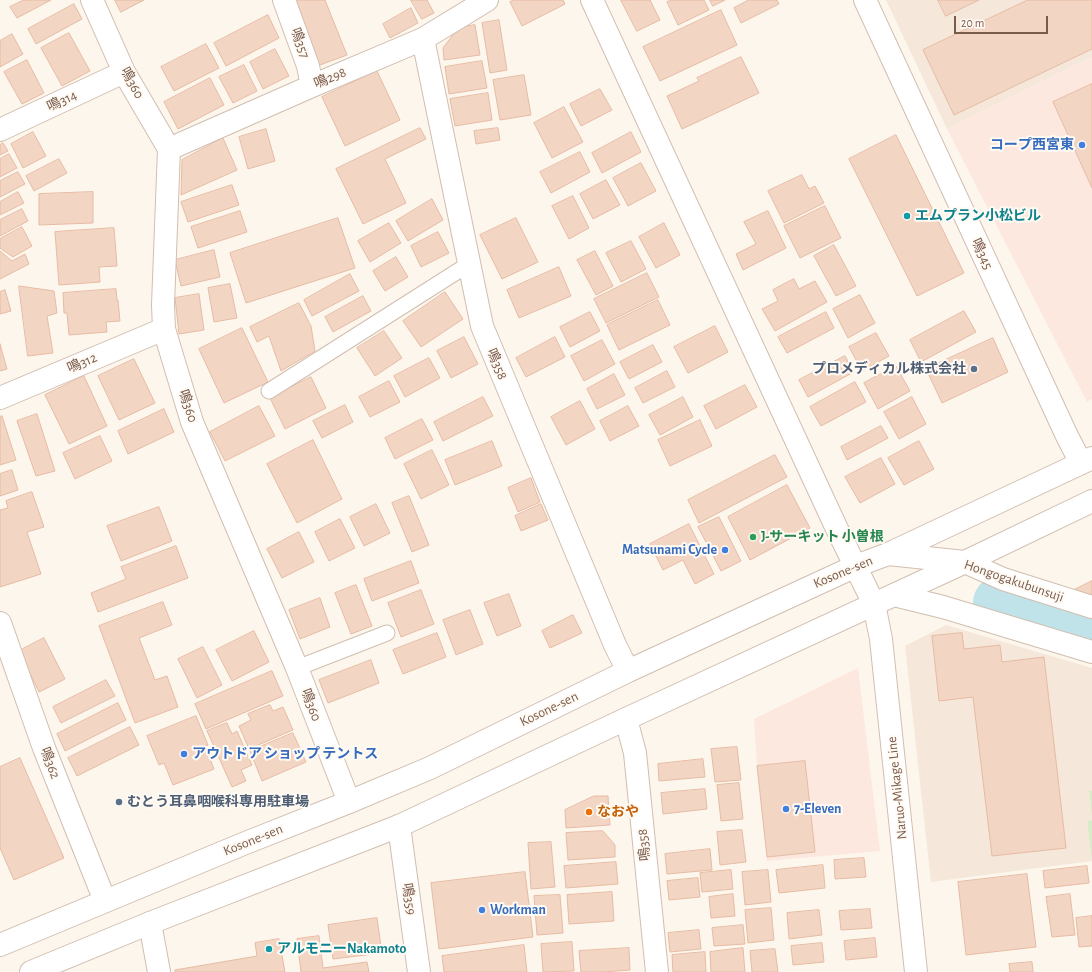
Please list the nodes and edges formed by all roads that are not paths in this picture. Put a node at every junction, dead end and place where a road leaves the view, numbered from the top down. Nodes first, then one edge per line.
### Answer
1 (92, 0) edge
2 (284, 0) edge
3 (487, 0) edge
4 (592, 0) edge
5 (865, 0) edge
6 (423, 39) junction
7 (124, 72) junction
8 (312, 86) junction
9 (0, 130) edge
10 (170, 149) junction
11 (469, 264) junction
12 (164, 329) junction
13 (269, 391) dead end
14 (0, 398) edge
15 (1087, 461) edge
16 (1092, 502) edge
17 (888, 554) junction
18 (965, 562) junction
19 (856, 566) junction
20 (894, 595) junction
21 (874, 604) junction
22 (1092, 607) edge
23 (0, 623) edge
24 (387, 633) dead end
25 (1092, 652) edge
26 (297, 668) junction
27 (628, 671) junction
28 (626, 720) junction
29 (349, 802) junction
30 (399, 826) junction
31 (105, 901) junction
32 (150, 923) junction
33 (0, 945) edge
34 (31, 972) edge
35 (159, 972) edge
36 (419, 972) edge
37 (657, 972) edge
38 (916, 972) edge

1 - 7 street, 鳴360
2 - 8 street, 鳴357
3 - 6 street, 鳴298
4 - 19 street, Naruo-Mikage Line
5 - 15 street, 鳴345
6 - 8 street, 鳴298
6 - 11 street, 鳴358
7 - 9 street, 鳴314
7 - 10 street, 鳴360
8 - 10 street, 鳴298
10 - 12 street, 鳴360
11 - 13 lane
11 - 27 street, 鳴358
12 - 14 street, 鳴312
12 - 26 street, 鳴360
15 - 17 street, Kosone-sen
16 - 18 street
17 - 18 street, Hongogakubunsuji
17 - 19 street, Kosone-sen
18 - 20 street
18 - 22 street, Hongogakubunsuji
19 - 21 street, Naruo-Mikage Line
19 - 27 street, Kosone-sen
20 - 21 street
20 - 25 street
21 - 28 street
21 - 38 street, Naruo-Mikage Line
23 - 31 street, 鳴362
24 - 26 lane
26 - 29 street, 鳴360
27 - 29 street, Kosone-sen
28 - 30 street
28 - 37 street, 鳴358
29 - 31 street, Kosone-sen
30 - 32 street
30 - 36 street, 鳴359
31 - 33 street, Kosone-sen
32 - 34 street
32 - 35 street

